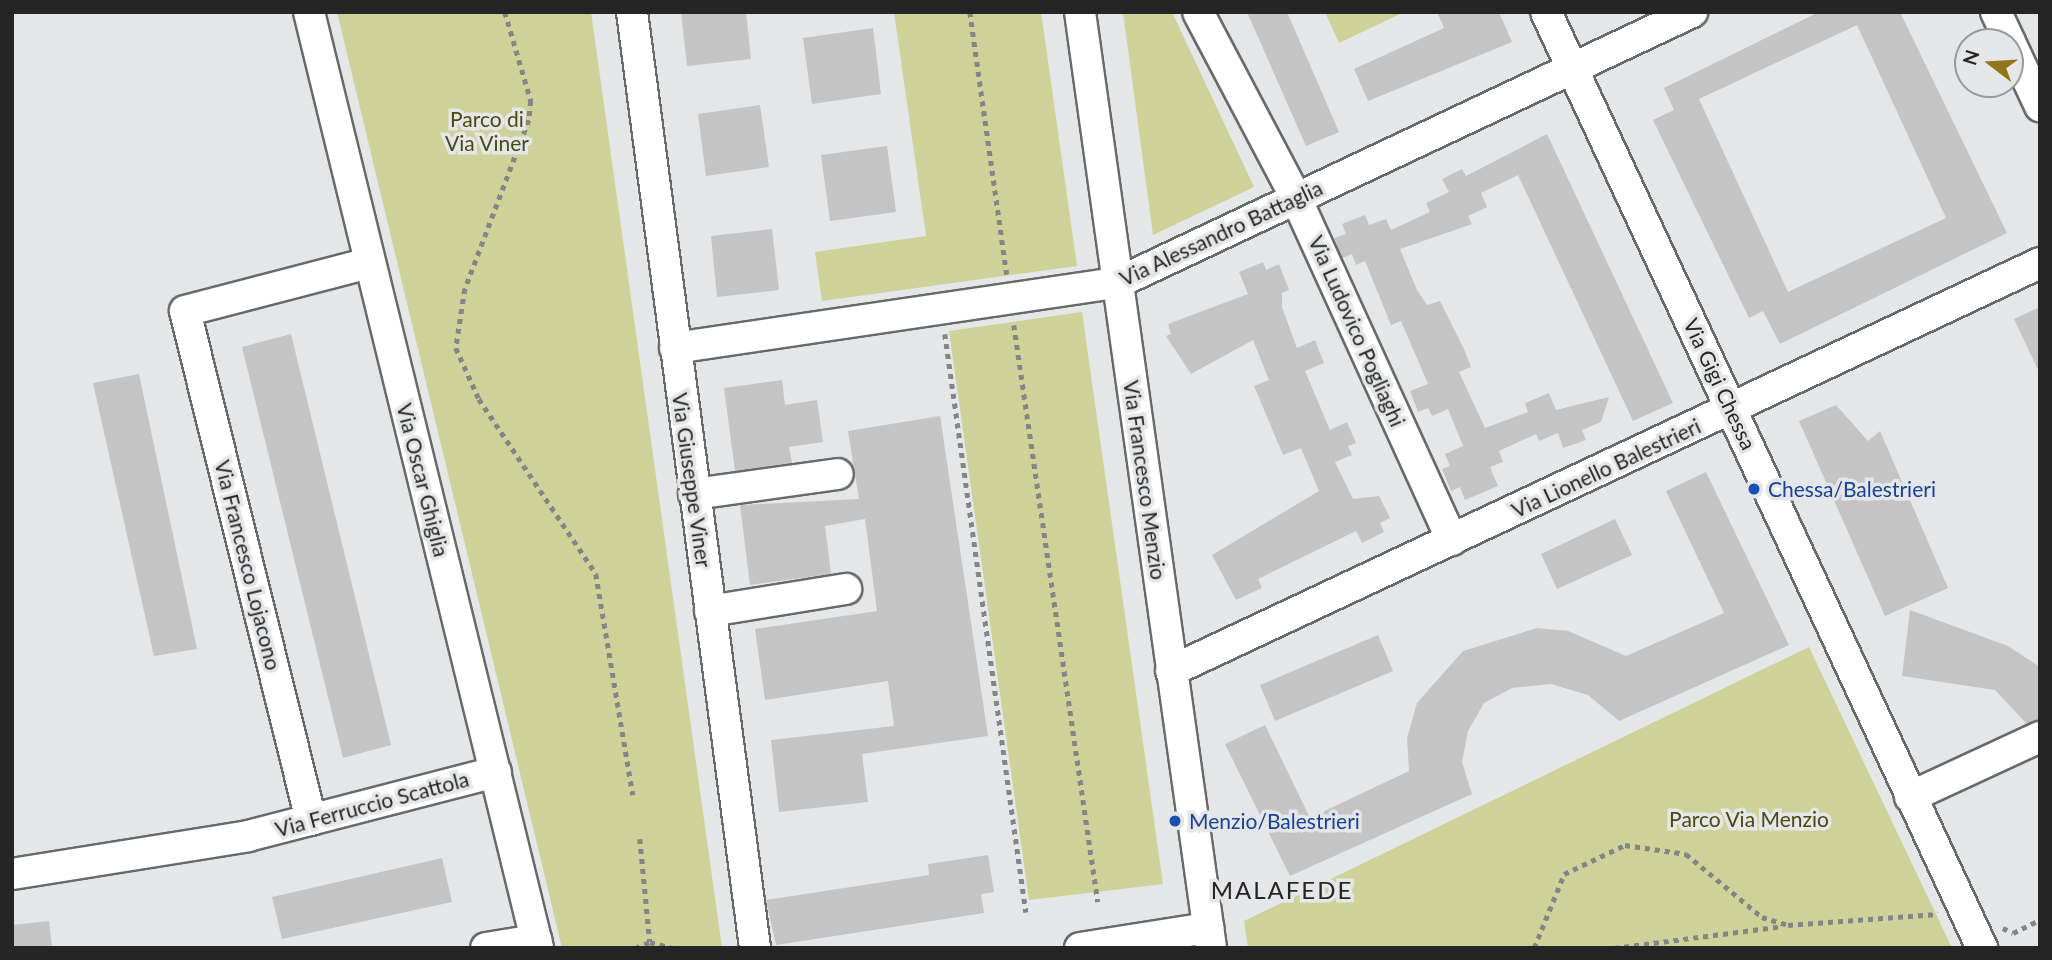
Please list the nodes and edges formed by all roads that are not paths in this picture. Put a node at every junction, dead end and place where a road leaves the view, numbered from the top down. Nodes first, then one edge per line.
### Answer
1 (309, 12) edge
2 (632, 12) edge
3 (1080, 12) edge
4 (1198, 12) edge
5 (1546, 12) edge
6 (1692, 12) edge
7 (1996, 12) edge
8 (2003, 28) edge
9 (1574, 69) junction
10 (2024, 72) edge
11 (2040, 106) edge
12 (1296, 198) junction
13 (369, 263) junction
14 (2040, 263) edge
15 (1117, 283) junction
16 (675, 348) junction
17 (1732, 410) junction
18 (838, 474) dead end
19 (694, 494) junction
20 (1452, 540) junction
21 (846, 589) dead end
22 (710, 611) junction
23 (1171, 671) junction
24 (2040, 737) edge
25 (496, 772) junction
26 (1910, 797) junction
27 (311, 820) junction
28 (12, 874) edge
29 (1209, 938) edge
30 (537, 944) edge
31 (486, 948) edge
32 (755, 948) edge
33 (1080, 948) edge
34 (1982, 948) edge

1 - 13 street, Via Oscar Ghiglia
2 - 16 street, Via Giuseppe Viner
3 - 15 street, Via Francesco Menzio
4 - 12 street, Via Ludovico Pogliaghi
5 - 9 street, Via Gigi Chessa
6 - 9 street, Via Alessandro Battaglia
7 - 8 street
9 - 12 street, Via Alessandro Battaglia
9 - 17 street, Via Gigi Chessa
10 - 11 street
12 - 15 street, Via Alessandro Battaglia
12 - 20 street, Via Ludovico Pogliaghi
13 - 25 street, Via Oscar Ghiglia
13 - 27 street, Via Francesco Lojacono
14 - 17 street, Via Lionello Balestrieri
15 - 16 street, Via Alessandro Battaglia
15 - 23 street, Via Francesco Menzio
16 - 19 street, Via Giuseppe Viner
17 - 20 street, Via Lionello Balestrieri
17 - 26 street, Via Gigi Chessa
18 - 19 street
19 - 22 street, Via Giuseppe Viner
20 - 23 street, Via Lionello Balestrieri
21 - 22 street
22 - 32 street, Via Giuseppe Viner
23 - 29 street, Via Francesco Menzio
24 - 26 street
25 - 27 street, Via Ferruccio Scattola
25 - 30 street, Via Oscar Ghiglia
26 - 34 street, Via Gigi Chessa
27 - 28 street, Via Ferruccio Scattola
29 - 33 street
30 - 31 street

